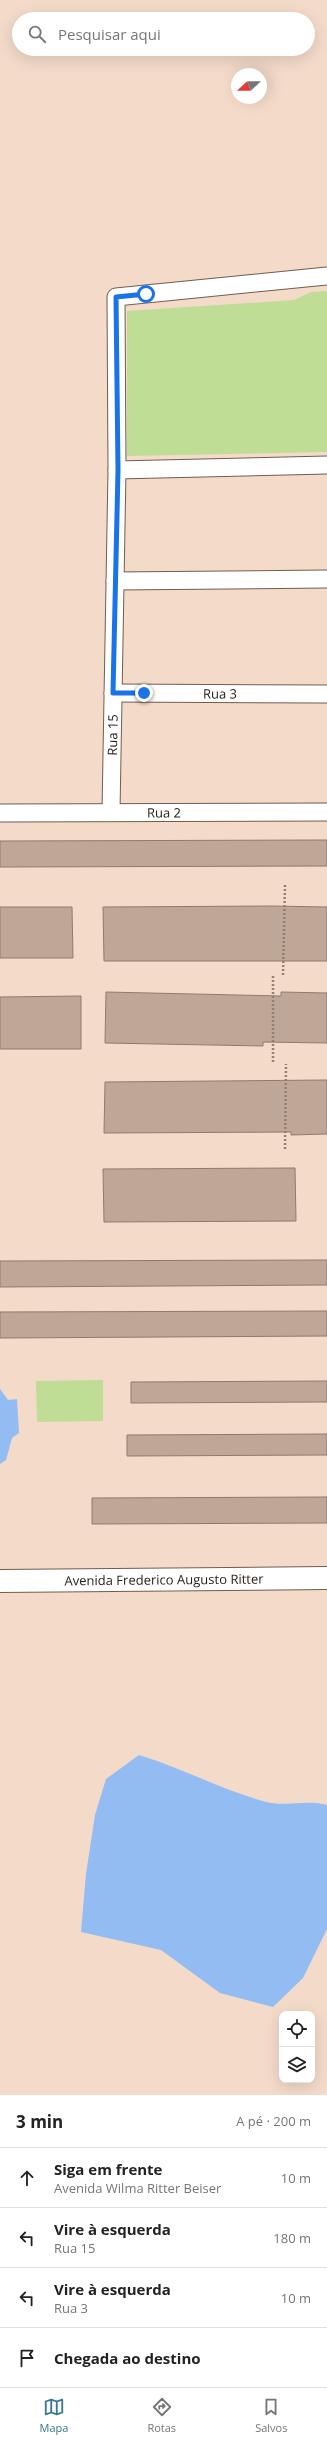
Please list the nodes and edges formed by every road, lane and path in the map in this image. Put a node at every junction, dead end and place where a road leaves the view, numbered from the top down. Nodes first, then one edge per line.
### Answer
1 (327, 276) edge
2 (327, 465) edge
3 (118, 470) junction
4 (327, 579) edge
5 (115, 581) junction
6 (113, 693) junction
7 (327, 694) edge
8 (111, 812) junction
9 (327, 812) edge
10 (0, 813) edge
11 (285, 884) dead end
12 (283, 975) dead end
13 (273, 976) dead end
14 (273, 1064) dead end
15 (286, 1064) dead end
16 (285, 1149) dead end
17 (327, 1578) edge
18 (0, 1581) edge

1 - 3 street, Rua 15
2 - 3 street
3 - 5 street, Rua 15
4 - 5 street
5 - 6 street, Rua 15
6 - 7 street, Rua 3
6 - 8 street, Rua 15
8 - 9 street, Rua 2
8 - 10 street, Rua 2
11 - 12 path
13 - 14 path
15 - 16 path
17 - 18 main road, Avenida Frederico Augusto Ritter

